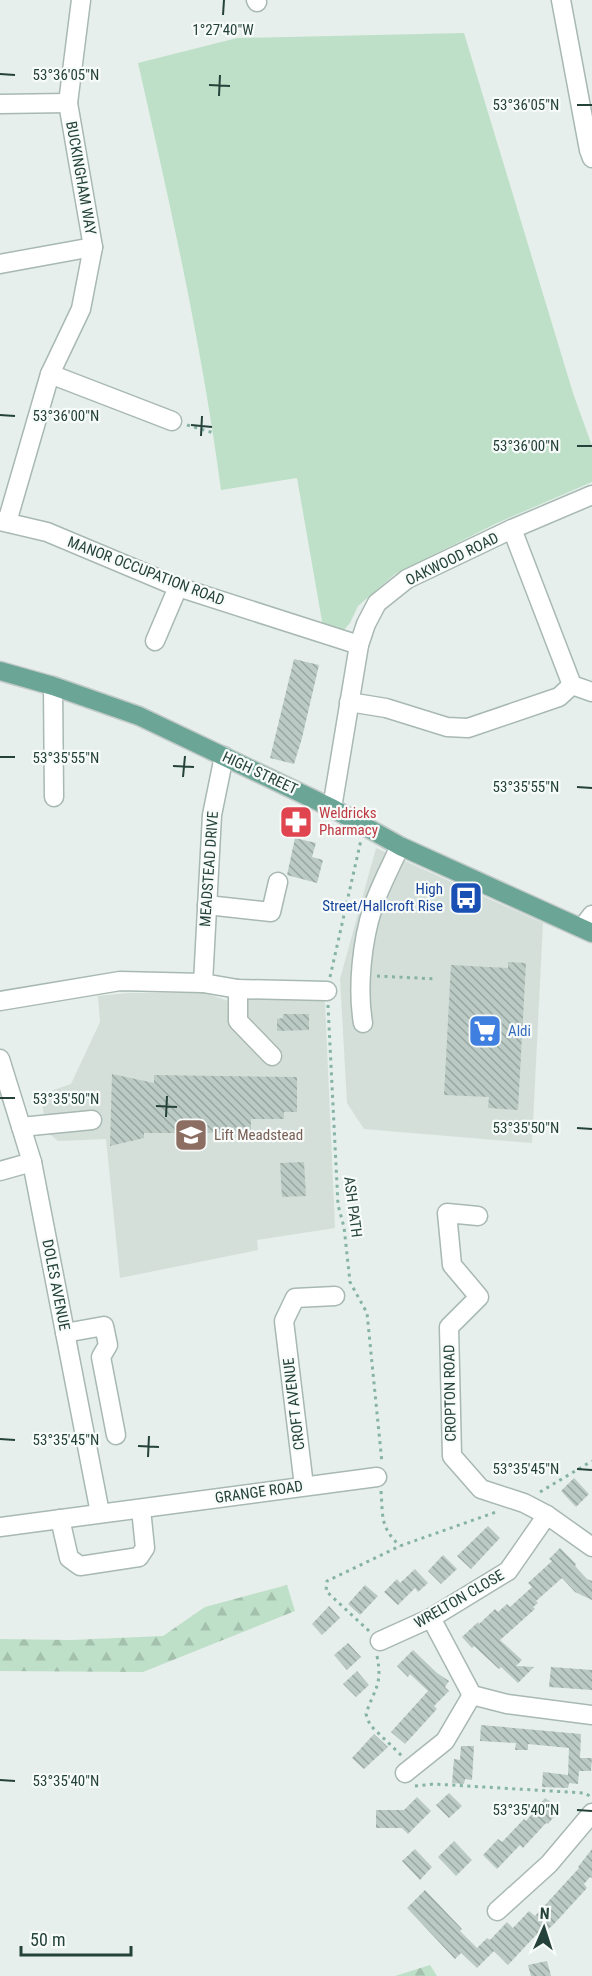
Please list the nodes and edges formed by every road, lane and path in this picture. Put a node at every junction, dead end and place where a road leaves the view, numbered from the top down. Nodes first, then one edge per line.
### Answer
1 (81, 0) edge
2 (561, 0) edge
3 (68, 103) junction
4 (0, 104) edge
5 (592, 158) edge
6 (93, 247) junction
7 (0, 264) edge
8 (50, 374) junction
9 (172, 421) joint
10 (214, 433) dead end
11 (592, 495) edge
12 (4, 521) edge
13 (512, 530) junction
14 (178, 587) junction
15 (155, 641) dead end
16 (359, 645) junction
17 (0, 671) edge
18 (572, 685) junction
19 (53, 686) junction
20 (592, 692) edge
21 (349, 702) junction
22 (224, 756) junction
23 (54, 797) dead end
24 (332, 808) junction
25 (364, 825) junction
26 (400, 846) junction
27 (278, 882) dead end
28 (207, 905) junction
29 (589, 925) edge
30 (372, 976) dead end
31 (437, 979) dead end
32 (203, 983) junction
33 (238, 989) junction
34 (327, 991) junction
35 (0, 1001) edge
36 (363, 1023) dead end
37 (272, 1056) dead end
38 (0, 1059) edge
39 (92, 1120) dead end
40 (21, 1127) junction
41 (32, 1162) junction
42 (0, 1171) edge
43 (478, 1216) dead end
44 (335, 1296) dead end
45 (65, 1332) junction
46 (116, 1435) dead end
47 (592, 1461) edge
48 (376, 1477) junction
49 (304, 1486) junction
50 (524, 1503) junction
51 (141, 1509) junction
52 (100, 1513) junction
53 (547, 1515) junction
54 (60, 1519) junction
55 (0, 1527) edge
56 (400, 1546) junction
57 (592, 1547) edge
58 (431, 1618) junction
59 (380, 1641) junction
60 (472, 1695) junction
61 (592, 1715) edge
62 (405, 1773) junction
63 (592, 1797) edge
64 (592, 1813) edge
65 (497, 1911) dead end

1 - 3 street, BUCKINGHAM WAY
2 - 5 street
3 - 4 street
3 - 6 street, BUCKINGHAM WAY
6 - 7 street
6 - 8 street, BUCKINGHAM WAY
8 - 9 street
8 - 12 street, BUCKINGHAM WAY
9 - 10 path
11 - 13 street, OAKWOOD ROAD
12 - 14 street, MANOR OCCUPATION ROAD
13 - 16 street, OAKWOOD ROAD
13 - 18 street
14 - 15 street
14 - 16 street, MANOR OCCUPATION ROAD
16 - 21 street, OAKWOOD ROAD
17 - 19 main road, HIGH STREET
18 - 20 street
18 - 21 street
19 - 22 main road, HIGH STREET
19 - 23 street
21 - 24 street, OAKWOOD ROAD
22 - 24 main road, HIGH STREET
22 - 28 street, MEADSTEAD DRIVE
24 - 25 main road, HIGH STREET
25 - 26 main road, HIGH STREET
25 - 34 path, ASH PATH
26 - 29 main road, HIGH STREET
26 - 36 street
27 - 28 street
28 - 32 street, MEADSTEAD DRIVE
30 - 31 path
32 - 33 street
32 - 35 street
33 - 34 street
33 - 37 street
34 - 48 path, ASH PATH
38 - 40 street, DOLES AVENUE
39 - 40 street
40 - 41 street, DOLES AVENUE
41 - 42 street
41 - 45 street, DOLES AVENUE
43 - 50 street, CROPTON ROAD
44 - 49 street, CROFT AVENUE
45 - 46 street
45 - 52 street, DOLES AVENUE
47 - 50 path
48 - 49 street, GRANGE ROAD
48 - 56 path, ASH PATH
49 - 51 street, GRANGE ROAD
50 - 53 street, CROPTON ROAD
50 - 56 path
51 - 52 street, GRANGE ROAD
51 - 54 street
52 - 54 street, GRANGE ROAD
53 - 57 street, CROPTON ROAD
53 - 58 street, WRELTON CLOSE
54 - 55 street, GRANGE ROAD
56 - 59 path
58 - 59 street, WRELTON CLOSE
58 - 60 street
59 - 62 path
60 - 61 street
60 - 62 street
62 - 63 path
64 - 65 street

